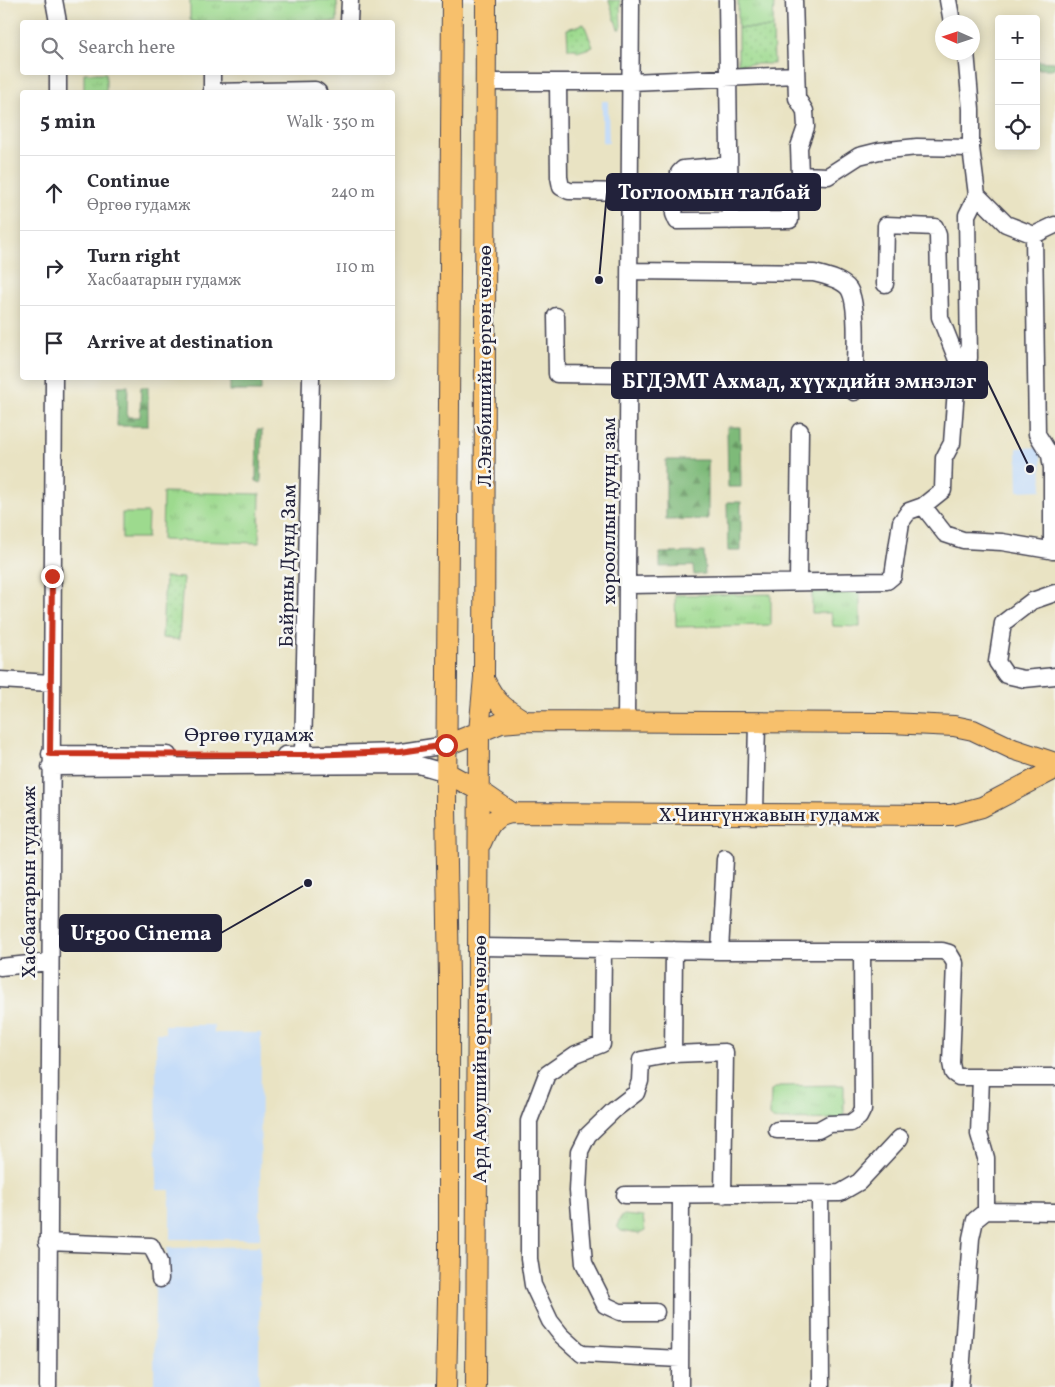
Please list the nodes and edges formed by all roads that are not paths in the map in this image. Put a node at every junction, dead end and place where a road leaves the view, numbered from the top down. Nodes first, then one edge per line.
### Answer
1 (54, 0) edge
2 (350, 0) edge
3 (452, 0) edge
4 (486, 0) edge
5 (631, 0) edge
6 (727, 0) edge
7 (794, 0) edge
8 (948, 0) edge
9 (951, 15) edge
10 (58, 20) edge
11 (349, 20) edge
12 (967, 60) edge
13 (58, 75) edge
14 (212, 75) edge
15 (796, 75) junction
16 (728, 77) junction
17 (486, 82) junction
18 (631, 82) junction
19 (558, 83) junction
20 (58, 90) edge
21 (212, 90) edge
22 (971, 148) junction
23 (729, 165) junction
24 (729, 185) junction
25 (632, 192) junction
26 (977, 195) junction
27 (730, 221) junction
28 (1055, 225) edge
29 (1034, 235) junction
30 (631, 271) junction
31 (885, 284) dead end
32 (556, 316) dead end
33 (451, 327) junction
34 (483, 332) junction
35 (961, 370) junction
36 (630, 374) junction
37 (54, 380) edge
38 (311, 380) edge
39 (854, 392) dead end
40 (800, 432) dead end
41 (924, 506) junction
42 (1053, 551) edge
43 (798, 582) junction
44 (629, 585) junction
45 (1055, 593) edge
46 (1055, 676) edge
47 (484, 677) junction
48 (0, 680) edge
49 (51, 683) junction
50 (525, 721) junction
51 (626, 722) junction
52 (757, 722) junction
53 (479, 732) junction
54 (446, 745) junction
55 (303, 755) junction
56 (50, 760) junction
57 (1055, 763) edge
58 (1055, 769) edge
59 (447, 773) junction
60 (480, 791) junction
61 (512, 813) junction
62 (755, 813) junction
63 (479, 846) junction
64 (725, 859) dead end
65 (480, 947) junction
66 (603, 949) junction
67 (674, 950) junction
68 (720, 951) junction
69 (862, 951) junction
70 (49, 962) junction
71 (0, 967) edge
72 (673, 1054) junction
73 (981, 1077) junction
74 (1055, 1077) edge
75 (777, 1130) dead end
76 (900, 1138) dead end
77 (820, 1194) junction
78 (625, 1195) dead end
79 (723, 1195) junction
80 (682, 1196) junction
81 (986, 1211) junction
82 (1055, 1212) edge
83 (48, 1242) junction
84 (449, 1253) junction
85 (477, 1264) junction
86 (160, 1279) dead end
87 (656, 1312) dead end
88 (680, 1359) junction
89 (48, 1387) edge
90 (446, 1387) edge
91 (476, 1387) edge
92 (680, 1387) edge
93 (821, 1387) edge
94 (960, 1387) edge

1 - 10 street
2 - 11 street
3 - 33 main road, Л.Энэбишийн өргөн чөлөө
4 - 17 main road, Л.Энэбишийн өргөн чөлөө
5 - 18 street, хорооллын дунд зам
6 - 16 street
7 - 15 street
8 - 9 street
12 - 22 street
13 - 20 street
14 - 21 street
15 - 16 street
15 - 22 street
16 - 18 street
16 - 23 street
17 - 19 street
17 - 34 main road, Л.Энэбишийн өргөн чөлөө
18 - 19 street
18 - 25 street, хорооллын дунд зам
19 - 25 street
22 - 26 street
23 - 24 street
23 - 27 street
24 - 27 street
24 - 27 street
25 - 30 street, хорооллын дунд зам
26 - 29 street
26 - 35 street
28 - 29 street
29 - 42 street
30 - 36 street, хорооллын дунд зам
30 - 39 street
31 - 35 street
32 - 36 street
33 - 34 main road
33 - 54 main road, Л.Энэбишийн өргөн чөлөө
34 - 47 main road, Л.Энэбишийн өргөн чөлөө
35 - 41 street
36 - 44 street, хорооллын дунд зам
37 - 49 street, Хасбаатарын гудамж
38 - 55 street, Байрны Дунд Зам
40 - 43 street
41 - 42 street
41 - 43 street
43 - 44 street
44 - 51 street, хорооллын дунд зам
45 - 46 street
47 - 50 main road
47 - 53 main road, Л.Энэбишийн өргөн чөлөө
48 - 49 street
49 - 56 street, Хасбаатарын гудамж
50 - 51 main road
50 - 53 main road
51 - 52 main road
52 - 57 main road
52 - 62 street
53 - 54 main road
53 - 60 main road, Ард Аюушийн өргөн чөлөө
54 - 55 street, Өргөө гудамж
54 - 59 main road, Ард Аюушийн өргөн чөлөө
55 - 56 street, Өргөө гудамж
56 - 59 street, Өргөө гудамж
56 - 70 street, Хасбаатарын гудамж
58 - 62 main road, Х.Чингүнжавын гудамж
59 - 60 main road
59 - 84 main road, Ард Аюушийн өргөн чөлөө
60 - 61 main road
60 - 63 main road, Ард Аюушийн өргөн чөлөө
61 - 62 main road, Х.Чингүнжавын гудамж
61 - 63 main road
63 - 65 main road, Ард Аюушийн өргөн чөлөө
64 - 68 street
65 - 66 street
65 - 85 main road, Ард Аюушийн өргөн чөлөө
66 - 67 street
66 - 88 street
67 - 68 street
67 - 72 street
68 - 69 street
69 - 73 street
69 - 75 street
70 - 71 street
70 - 83 street, Хасбаатарын гудамж
72 - 79 street
72 - 87 street
73 - 74 street
73 - 81 street
76 - 77 street
77 - 79 street
77 - 93 street
78 - 80 street
79 - 80 street
80 - 88 street
81 - 82 street
81 - 94 street
83 - 86 street
83 - 89 street, Хасбаатарын гудамж
84 - 85 main road
84 - 90 main road, Ард Аюушийн өргөн чөлөө
85 - 91 main road, Ард Аюушийн өргөн чөлөө
88 - 92 street

